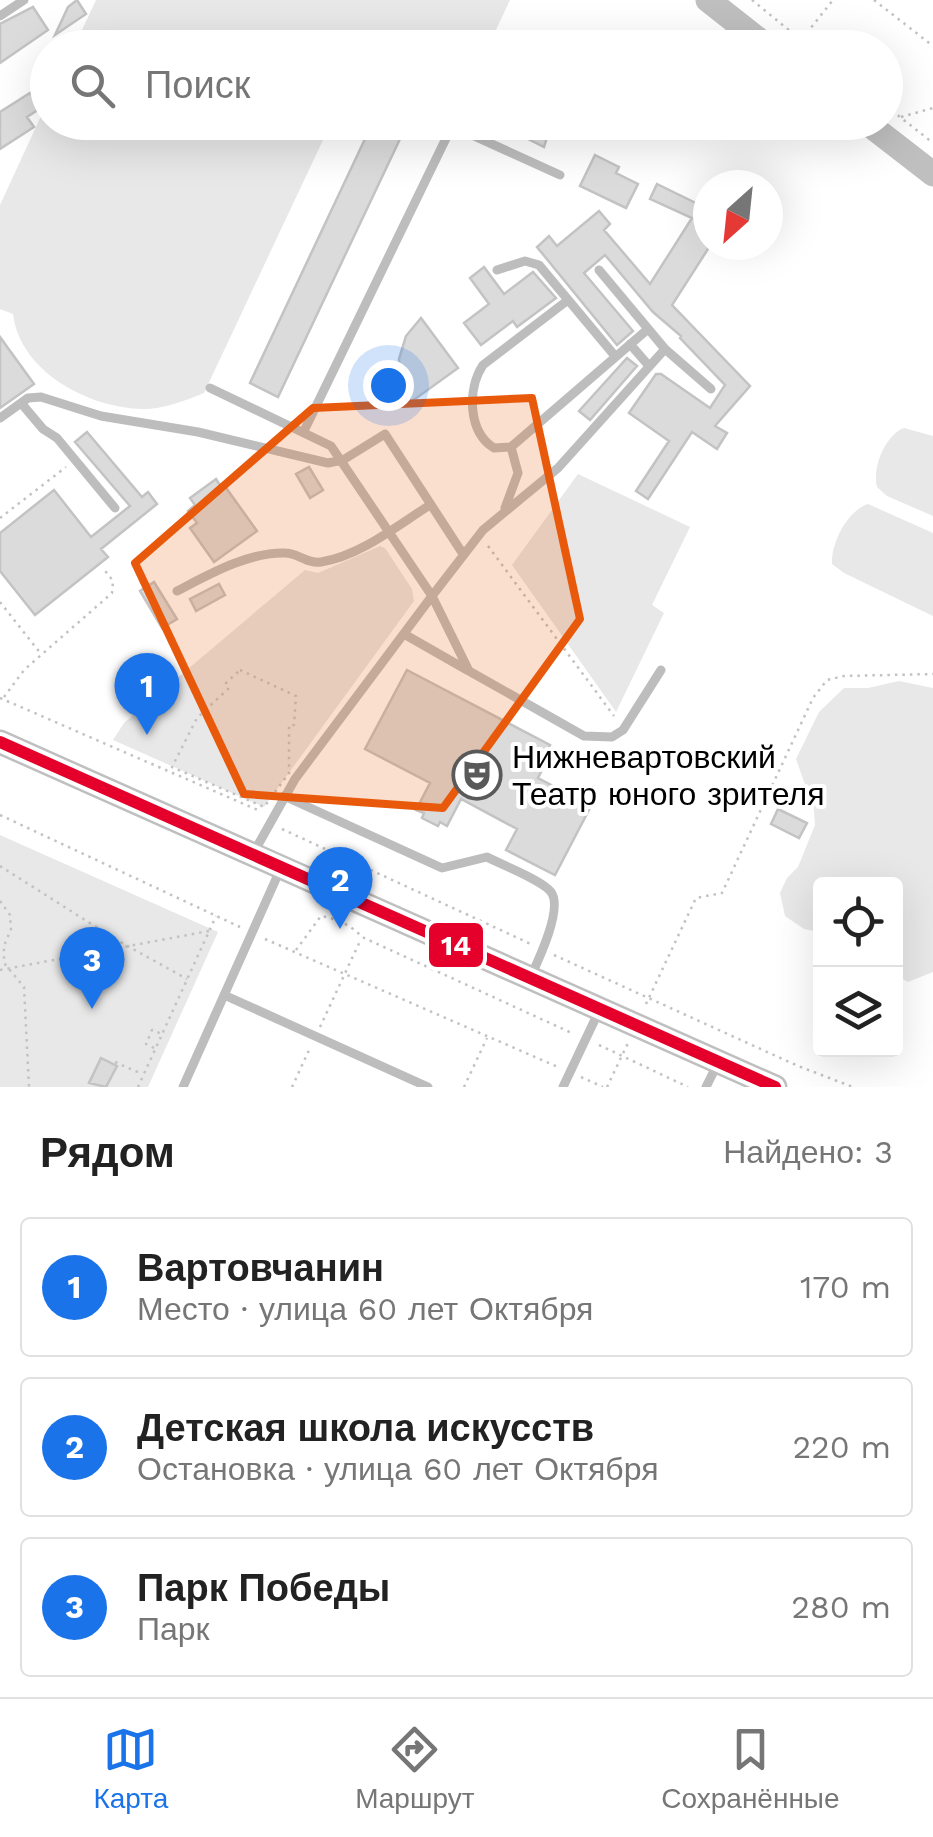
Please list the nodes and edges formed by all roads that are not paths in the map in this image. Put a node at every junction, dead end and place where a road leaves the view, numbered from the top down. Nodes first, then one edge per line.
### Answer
1 (24, 0) edge
2 (708, 0) edge
3 (0, 16) edge
4 (747, 30) edge
5 (444, 140) edge
6 (486, 140) edge
7 (889, 140) edge
8 (933, 174) edge
9 (560, 175) dead end
10 (497, 270) dead end
11 (600, 270) dead end
12 (568, 300) junction
13 (648, 328) junction
14 (630, 344) junction
15 (665, 349) junction
16 (615, 356) junction
17 (650, 366) junction
18 (210, 388) dead end
19 (711, 389) dead end
20 (21, 403) junction
21 (0, 418) edge
22 (304, 431) junction
23 (511, 447) junction
24 (343, 460) junction
25 (430, 505) junction
26 (116, 508) dead end
27 (504, 510) junction
28 (389, 531) junction
29 (463, 554) junction
30 (176, 591) dead end
31 (432, 596) junction
32 (404, 634) junction
33 (661, 670) dead end
34 (469, 671) junction
35 (1, 742) edge
36 (284, 796) junction
37 (253, 854) junction
38 (282, 866) junction
39 (530, 978) junction
40 (224, 995) junction
41 (600, 1010) junction
42 (718, 1062) junction
43 (184, 1087) edge
44 (428, 1087) edge
45 (562, 1087) edge
46 (706, 1087) edge
47 (774, 1087) edge

1 - 3 lane
2 - 4 main road
5 - 22 lane
6 - 9 lane
7 - 8 main road
10 - 12 lane
11 - 13 lane
12 - 16 lane
12 - 23 lane
13 - 14 lane
13 - 15 lane
14 - 16 lane
14 - 17 lane
15 - 17 lane
15 - 19 lane
16 - 23 lane
17 - 27 lane
18 - 22 lane
20 - 21 lane
20 - 24 lane
20 - 26 lane
22 - 24 lane
23 - 27 lane
24 - 25 lane
24 - 28 lane
25 - 28 lane
25 - 29 lane
27 - 29 lane
28 - 30 lane
28 - 31 lane
29 - 31 lane
31 - 32 lane
31 - 34 lane
32 - 34 lane
32 - 36 lane
33 - 34 lane
35 - 37 main road
36 - 37 lane
36 - 39 lane
37 - 38 main road
38 - 39 main road
38 - 40 lane
39 - 41 main road
40 - 43 lane
40 - 44 lane
41 - 42 main road
41 - 45 lane
42 - 46 lane
42 - 47 main road

